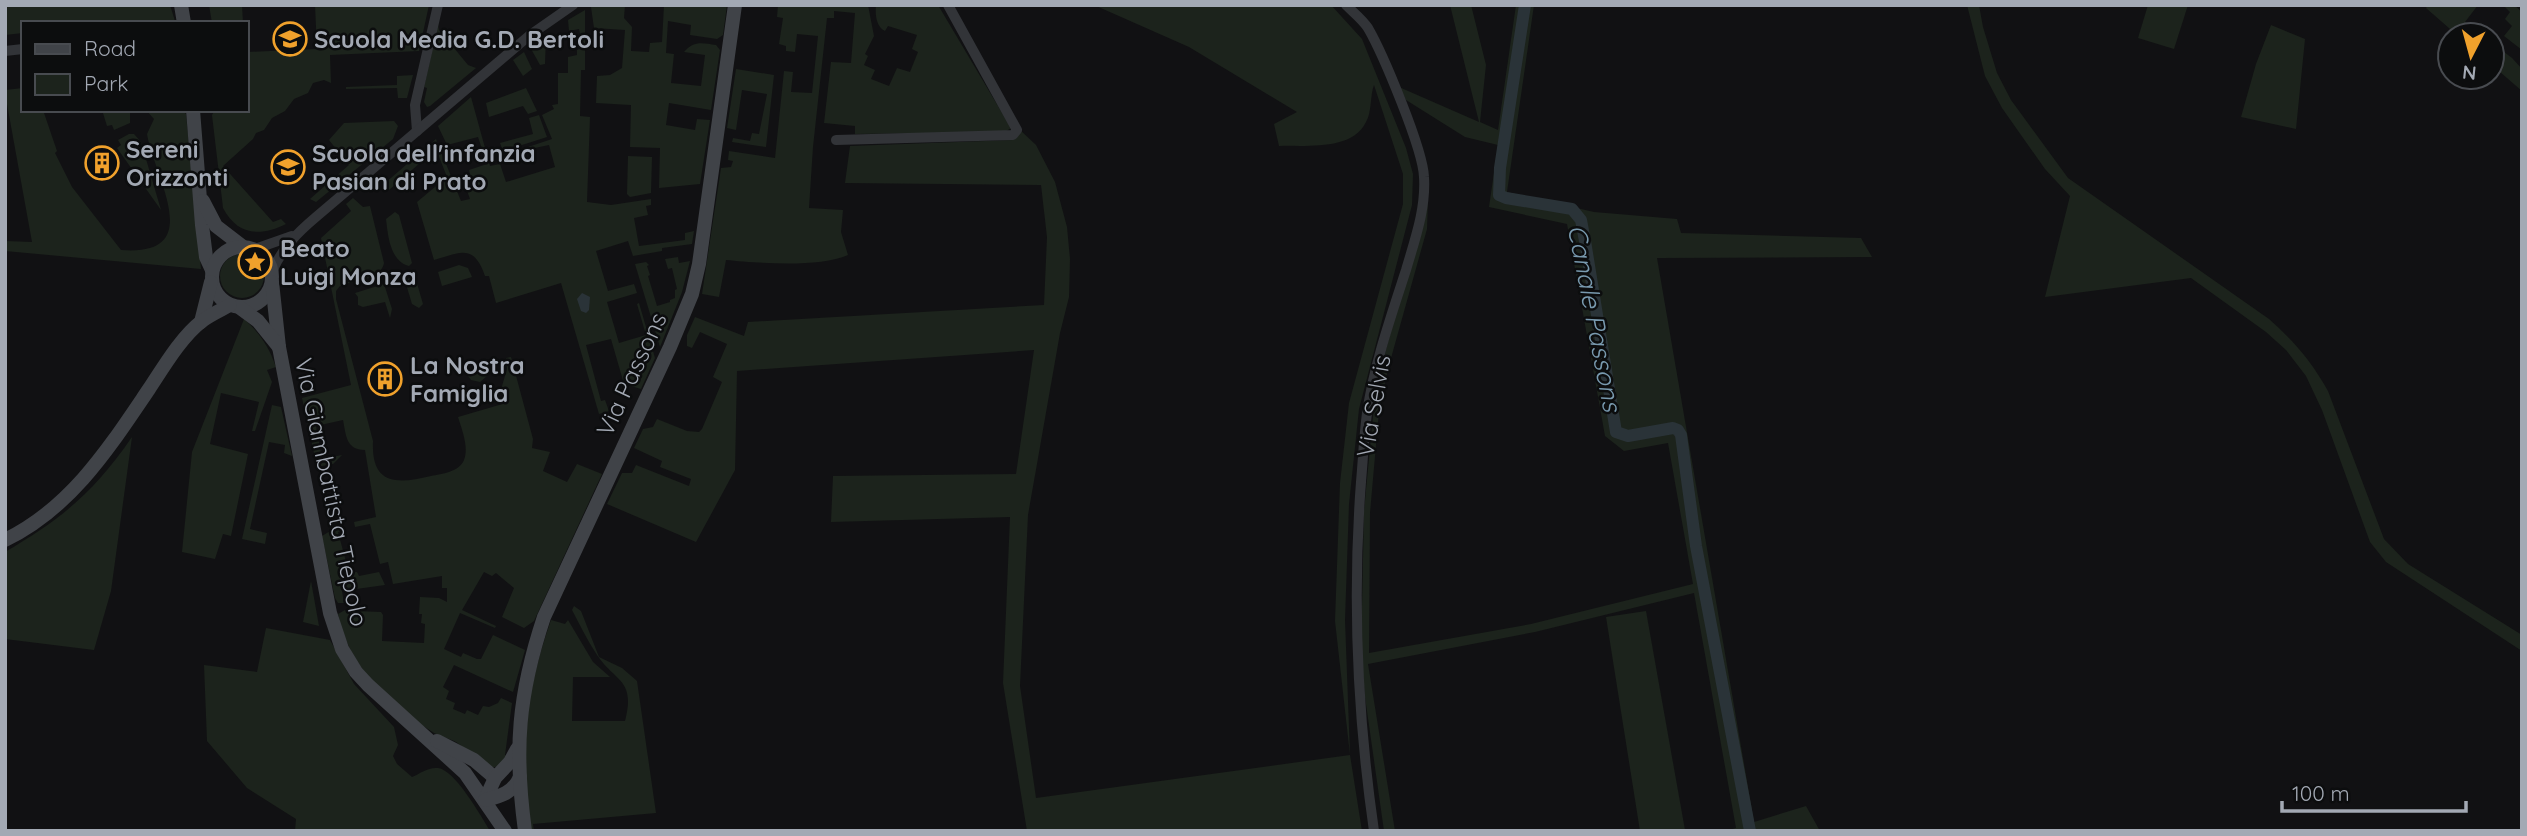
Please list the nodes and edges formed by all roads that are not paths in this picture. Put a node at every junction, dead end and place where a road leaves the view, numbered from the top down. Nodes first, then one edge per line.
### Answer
1 (438, 5) edge
2 (573, 5) edge
3 (735, 5) edge
4 (948, 5) edge
5 (1346, 5) edge
6 (193, 112) edge
7 (417, 131) junction
8 (836, 140) dead end
9 (202, 198) junction
10 (295, 235) junction
11 (249, 248) junction
12 (212, 276) junction
13 (272, 277) junction
14 (234, 306) junction
15 (201, 322) junction
16 (279, 347) junction
17 (5, 540) edge
18 (426, 736) junction
19 (518, 747) junction
20 (520, 777) junction
21 (495, 778) junction
22 (485, 800) junction
23 (506, 831) edge
24 (525, 831) edge
25 (1374, 831) edge

1 - 7 street
2 - 7 street
3 - 19 street, Via Passons
4 - 8 street
5 - 25 street, Via Selvis
6 - 9 street
7 - 10 street
9 - 11 street
9 - 12 street
10 - 11 street
10 - 13 street
11 - 12 street
11 - 13 street
12 - 14 street
12 - 15 street
13 - 14 street
13 - 16 street, Via Giambattista Tiepolo
14 - 15 street
14 - 16 street, Via Giambattista Tiepolo
15 - 17 street
16 - 18 street, Via Giambattista Tiepolo
18 - 21 street, Via Giambattista Tiepolo
18 - 22 street, Via Giambattista Tiepolo
19 - 20 street, Via Passons
19 - 21 street
20 - 22 street
20 - 24 street, Via Passons
21 - 22 street
22 - 23 street, Via Giambattista Tiepolo

